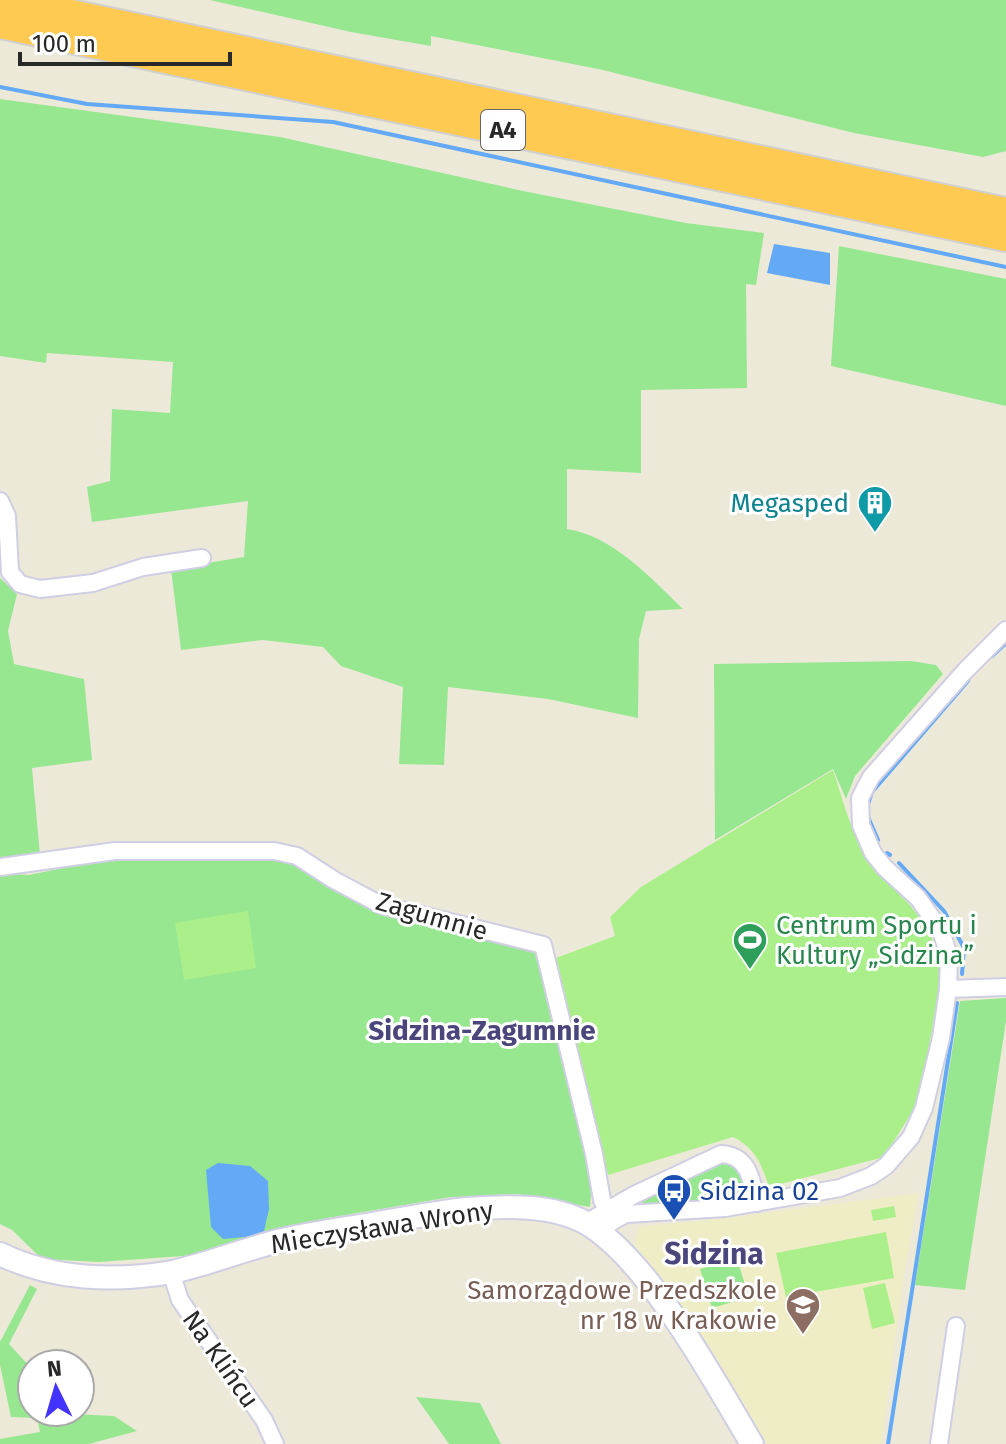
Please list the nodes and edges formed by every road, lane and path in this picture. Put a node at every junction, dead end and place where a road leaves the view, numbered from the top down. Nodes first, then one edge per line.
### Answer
1 (5, 0) edge
2 (0, 24) edge
3 (1006, 212) edge
4 (1006, 237) edge
5 (0, 501) edge
6 (202, 558) dead end
7 (1006, 630) edge
8 (0, 867) edge
9 (1006, 987) edge
10 (948, 989) junction
11 (757, 1203) junction
12 (601, 1222) junction
13 (0, 1254) edge
14 (171, 1272) junction
15 (956, 1326) dead end
16 (275, 1444) edge
17 (752, 1444) edge
18 (939, 1444) edge

1 - 3 highway, A4
2 - 4 highway, A4
5 - 6 street
7 - 10 street
8 - 12 street, Zagumnie
9 - 10 street
10 - 11 street
11 - 12 street
11 - 12 street
12 - 14 street, Mieczysława Wrony
12 - 17 street, Mieczysława Wrony
13 - 14 street, Mieczysława Wrony
14 - 16 street, Na Klińcu
15 - 18 street

